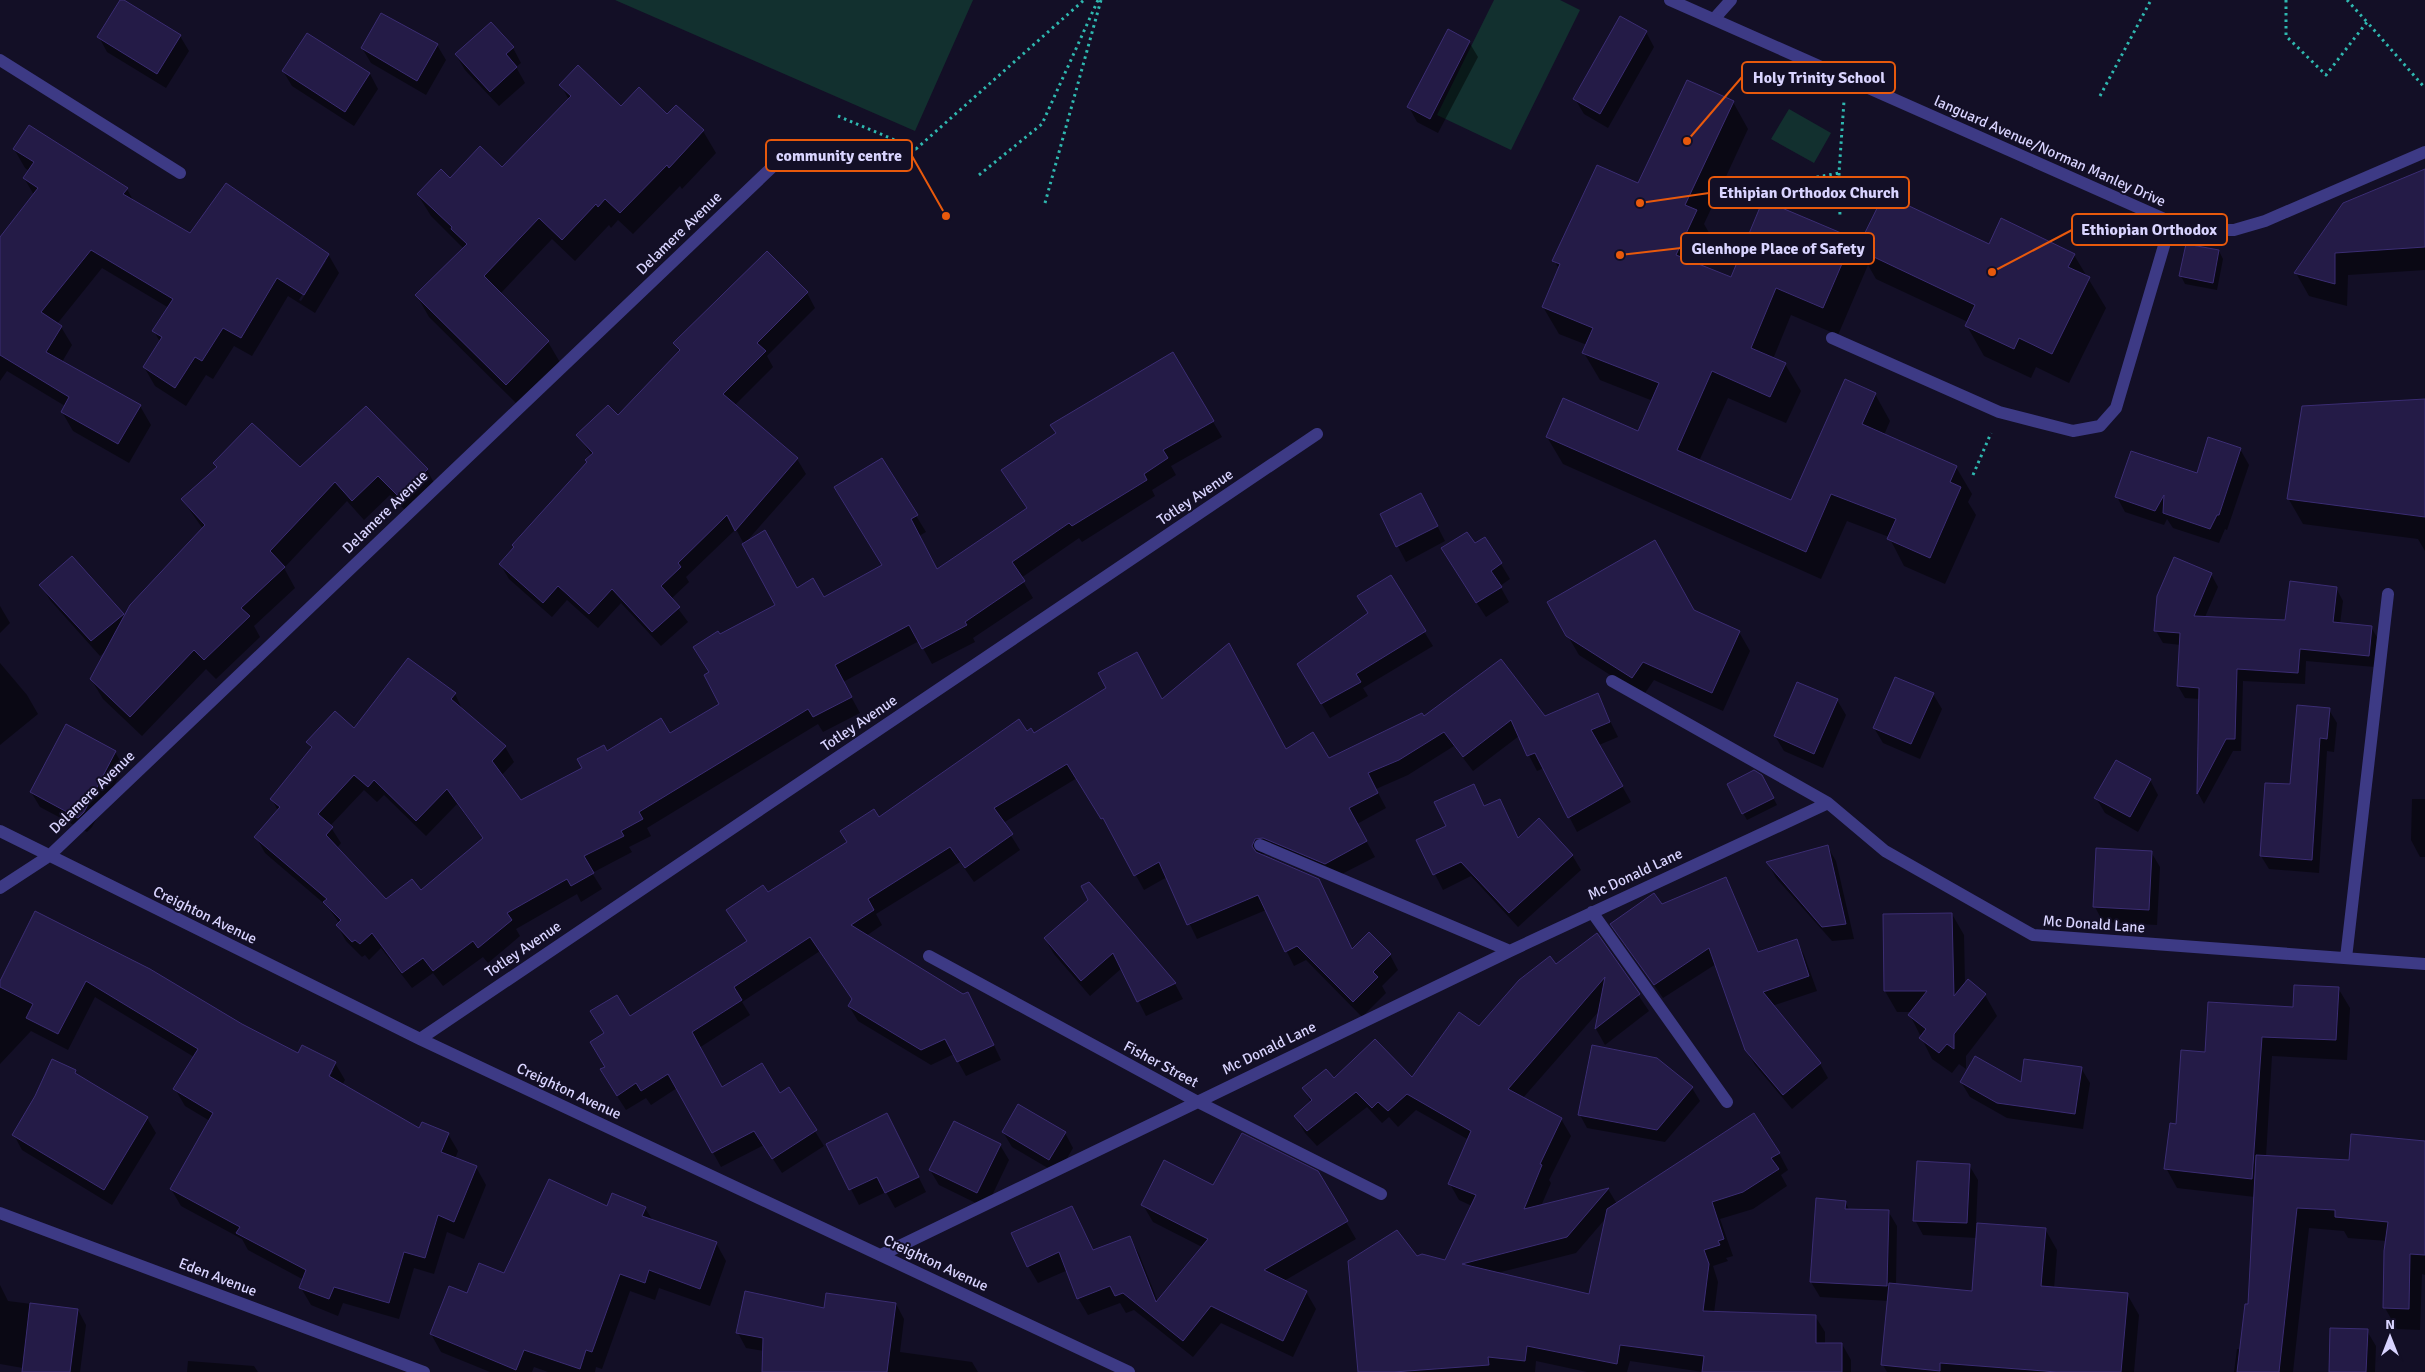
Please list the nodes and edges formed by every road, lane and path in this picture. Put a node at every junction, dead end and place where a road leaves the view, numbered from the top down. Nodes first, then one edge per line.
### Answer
1 (1084, 0) edge
2 (1099, 0) edge
3 (1670, 0) edge
4 (1731, 0) edge
5 (2151, 0) edge
6 (2286, 0) edge
7 (2347, 0) edge
8 (1714, 19) junction
9 (2367, 22) junction
10 (0, 60) edge
11 (1845, 78) junction
12 (2425, 88) edge
13 (2100, 96) dead end
14 (838, 116) dead end
15 (2425, 152) edge
16 (787, 153) dead end
17 (180, 173) dead end
18 (1839, 173) junction
19 (979, 175) dead end
20 (1759, 188) dead end
21 (1045, 203) dead end
22 (1840, 218) dead end
23 (2171, 222) junction
24 (1832, 338) dead end
25 (2000, 412) junction
26 (1317, 434) dead end
27 (1973, 475) dead end
28 (2388, 594) dead end
29 (1612, 681) dead end
30 (1828, 803) junction
31 (0, 831) edge
32 (1260, 844) dead end
33 (48, 856) junction
34 (0, 888) edge
35 (1592, 912) junction
36 (1510, 950) junction
37 (929, 956) dead end
38 (2346, 958) junction
39 (2425, 964) edge
40 (420, 1039) junction
41 (1196, 1101) junction
42 (1727, 1102) dead end
43 (1381, 1194) dead end
44 (0, 1213) edge
45 (881, 1255) junction
46 (424, 1372) edge
47 (1128, 1372) edge

1 - 14 path
2 - 19 path
2 - 21 path
3 - 8 street, languard Avenue/Norman Manley Drive
4 - 8 street
5 - 13 path
6 - 9 path
7 - 9 path
8 - 11 street, languard Avenue/Norman Manley Drive
9 - 12 path
10 - 17 street
11 - 18 path
11 - 23 street, languard Avenue/Norman Manley Drive
15 - 23 street, languard Avenue/Norman Manley Drive
16 - 33 street, Delamere Avenue
18 - 20 path
18 - 22 path
23 - 25 street
24 - 25 street
25 - 27 path
26 - 40 street, Totley Avenue
28 - 38 street
29 - 30 street
30 - 35 street, Mc Donald Lane
30 - 38 street, Mc Donald Lane
31 - 33 street, Creighton Avenue
32 - 36 street
33 - 34 street, Delamere Avenue
33 - 40 street, Creighton Avenue
35 - 36 street, Mc Donald Lane
35 - 42 street
36 - 41 street, Mc Donald Lane
37 - 41 street, Fisher Street
38 - 39 street, Mc Donald Lane
40 - 45 street, Creighton Avenue
41 - 43 street, Fisher Street
41 - 45 street, Mc Donald Lane
44 - 46 street, Eden Avenue
45 - 47 street, Creighton Avenue

